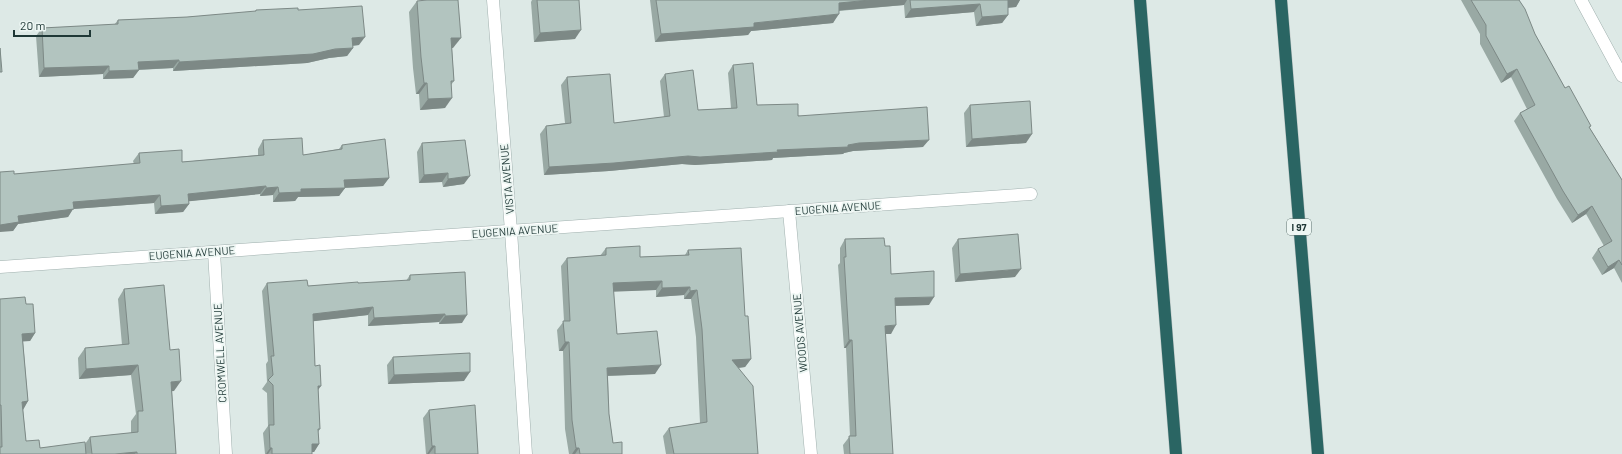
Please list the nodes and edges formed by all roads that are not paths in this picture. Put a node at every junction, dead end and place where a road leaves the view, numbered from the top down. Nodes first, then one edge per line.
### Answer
1 (493, 0) edge
2 (1140, 0) edge
3 (1281, 0) edge
4 (1581, 0) edge
5 (1622, 76) edge
6 (1030, 194) dead end
7 (789, 211) junction
8 (511, 231) junction
9 (214, 252) junction
10 (0, 267) edge
11 (226, 454) edge
12 (526, 454) edge
13 (811, 454) edge
14 (1176, 454) edge
15 (1318, 454) edge

1 - 8 street, VISTA AVENUE
2 - 14 highway
3 - 15 highway, I 97
4 - 5 street
6 - 7 street, EUGENIA AVENUE
7 - 8 street, EUGENIA AVENUE
7 - 13 street, WOODS AVENUE
8 - 9 street, EUGENIA AVENUE
8 - 12 street, VISTA AVENUE
9 - 10 street, EUGENIA AVENUE
9 - 11 street, CROMWELL AVENUE

